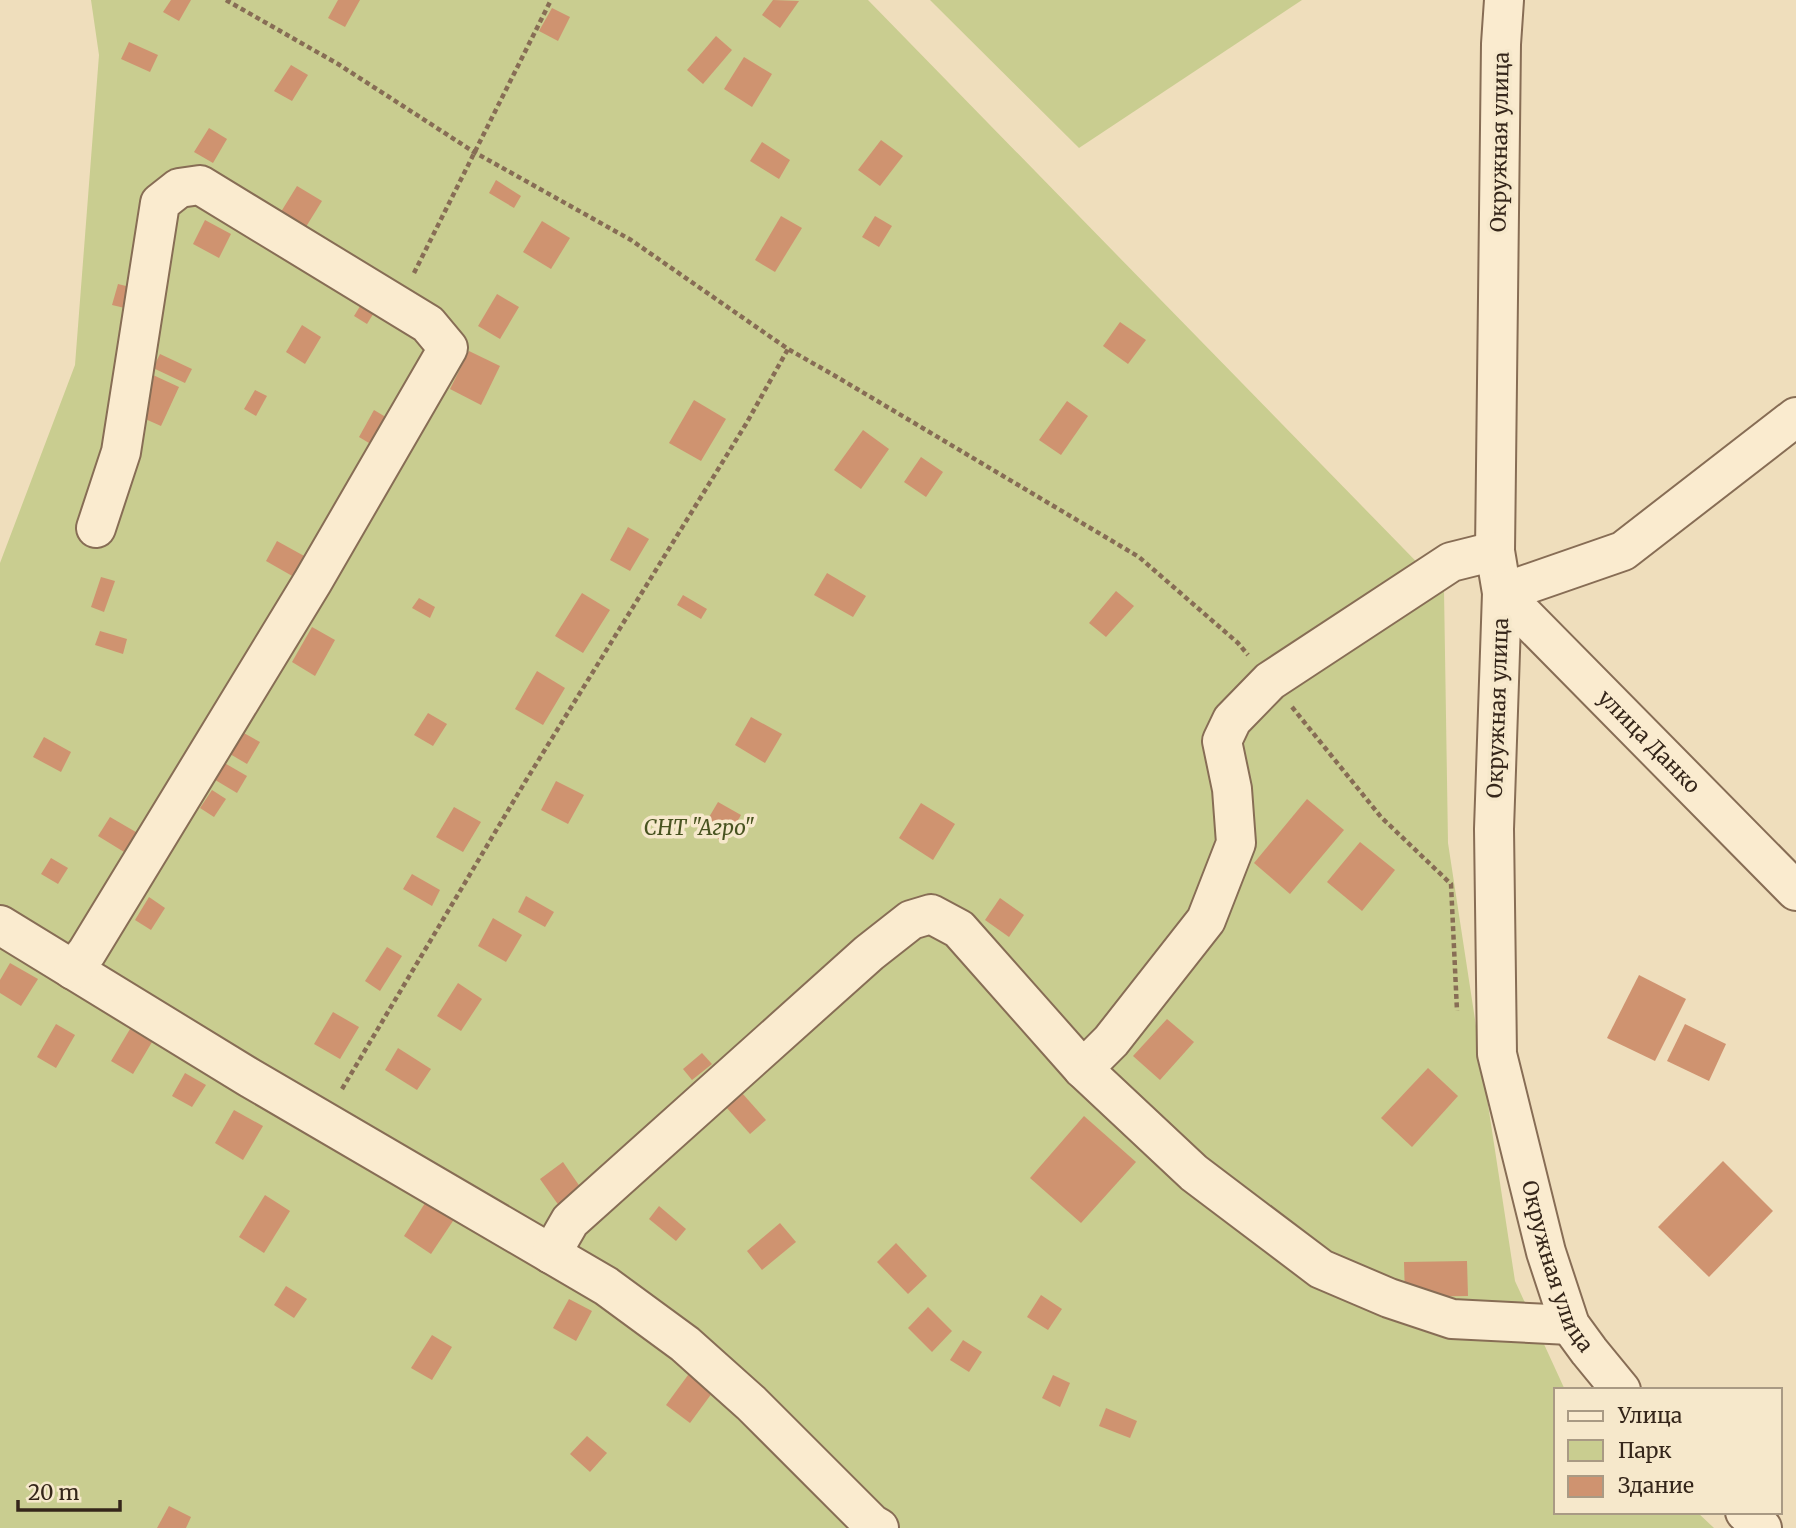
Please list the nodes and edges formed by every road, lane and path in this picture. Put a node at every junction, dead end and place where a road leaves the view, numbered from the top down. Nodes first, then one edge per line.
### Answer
1 (226, 0) edge
2 (551, 0) edge
3 (1504, 0) edge
4 (474, 152) junction
5 (397, 305) junction
6 (788, 349) junction
7 (1796, 417) edge
8 (96, 528) dead end
9 (1495, 551) junction
10 (1502, 593) junction
11 (1270, 681) junction
12 (1796, 891) edge
13 (0, 925) edge
14 (73, 970) junction
15 (1457, 1014) dead end
16 (1083, 1069) junction
17 (323, 1120) junction
18 (551, 1254) junction
19 (1570, 1325) junction
20 (1619, 1388) edge
21 (1747, 1514) edge
22 (879, 1528) edge
23 (1762, 1528) edge

1 - 4 path
2 - 4 path
3 - 9 street, Окружная улица
4 - 5 path
4 - 6 path
5 - 8 street
5 - 14 street
6 - 11 path
6 - 17 path
7 - 10 street
9 - 10 street, Окружная улица
9 - 11 street
10 - 12 street, улица Данко
10 - 19 street, Окружная улица
11 - 15 path
11 - 16 street
13 - 14 street
14 - 17 street
16 - 18 street
16 - 19 street
17 - 18 street
18 - 22 street
19 - 20 street, Окружная улица
21 - 23 street

